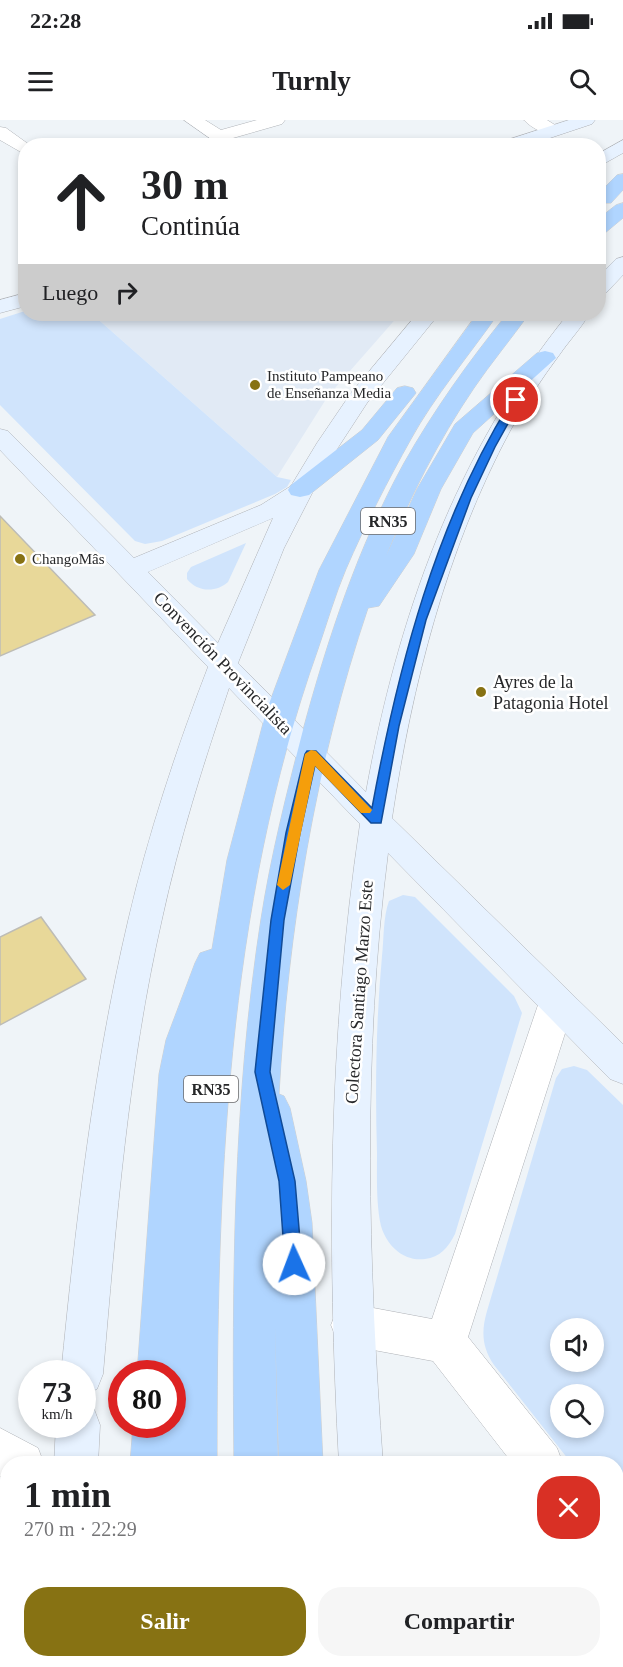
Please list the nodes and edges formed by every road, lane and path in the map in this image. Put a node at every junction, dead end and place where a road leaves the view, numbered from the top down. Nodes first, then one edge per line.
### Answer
1 (192, 120) edge
2 (276, 120) edge
3 (533, 120) edge
4 (586, 120) edge
5 (554, 130) junction
6 (0, 132) edge
7 (222, 138) edge
8 (234, 138) edge
9 (530, 138) edge
10 (18, 144) edge
11 (623, 145) edge
12 (606, 157) edge
13 (623, 179) edge
14 (623, 184) edge
15 (606, 196) edge
16 (606, 197) edge
17 (623, 209) edge
18 (606, 223) edge
19 (623, 263) edge
20 (606, 281) edge
21 (18, 302) edge
22 (0, 308) edge
23 (422, 321) edge
24 (468, 321) edge
25 (482, 321) edge
26 (513, 321) edge
27 (574, 321) edge
28 (545, 358) junction
29 (0, 436) edge
30 (300, 490) junction
31 (131, 569) junction
32 (345, 633) junction
33 (224, 664) junction
34 (278, 720) junction
35 (311, 754) junction
36 (376, 820) junction
37 (236, 897) junction
38 (557, 1002) junction
39 (623, 1068) edge
40 (262, 1072) junction
41 (352, 1325) junction
42 (445, 1342) junction
43 (83, 1360) edge
44 (159, 1360) edge
45 (77, 1438) edge
46 (154, 1438) edge
47 (76, 1456) edge
48 (153, 1456) edge
49 (195, 1456) edge
50 (256, 1456) edge
51 (301, 1456) edge
52 (360, 1456) edge
53 (535, 1456) edge

1 - 7 street
2 - 8 street
3 - 5 street
4 - 5 street
5 - 9 street
6 - 10 street
11 - 12 street
13 - 15 highway
14 - 16 highway
17 - 18 highway
19 - 20 street
21 - 22 street
23 - 30 street
24 - 30 highway
25 - 34 highway, RN35
26 - 32 highway, RN35
27 - 28 street, Colectora Santiago Marzo Este
28 - 32 highway
28 - 36 street, Colectora Santiago Marzo Este
29 - 31 street, Convención Provincialista
30 - 31 street
30 - 33 street
31 - 33 street, Convención Provincialista
32 - 35 highway, RN35
33 - 34 street, Convención Provincialista
33 - 43 street
34 - 35 street, Convención Provincialista
34 - 37 highway, RN35
35 - 36 street, Convención Provincialista
35 - 40 highway, RN35
36 - 38 street, Convención Provincialista
36 - 41 street, Colectora Santiago Marzo Este
37 - 44 highway
37 - 49 highway, RN35
38 - 39 street, Convención Provincialista
38 - 42 street
40 - 50 highway, RN35
40 - 51 highway
41 - 42 street
41 - 52 street, Colectora Santiago Marzo Este
42 - 53 street
45 - 47 street
46 - 48 highway

